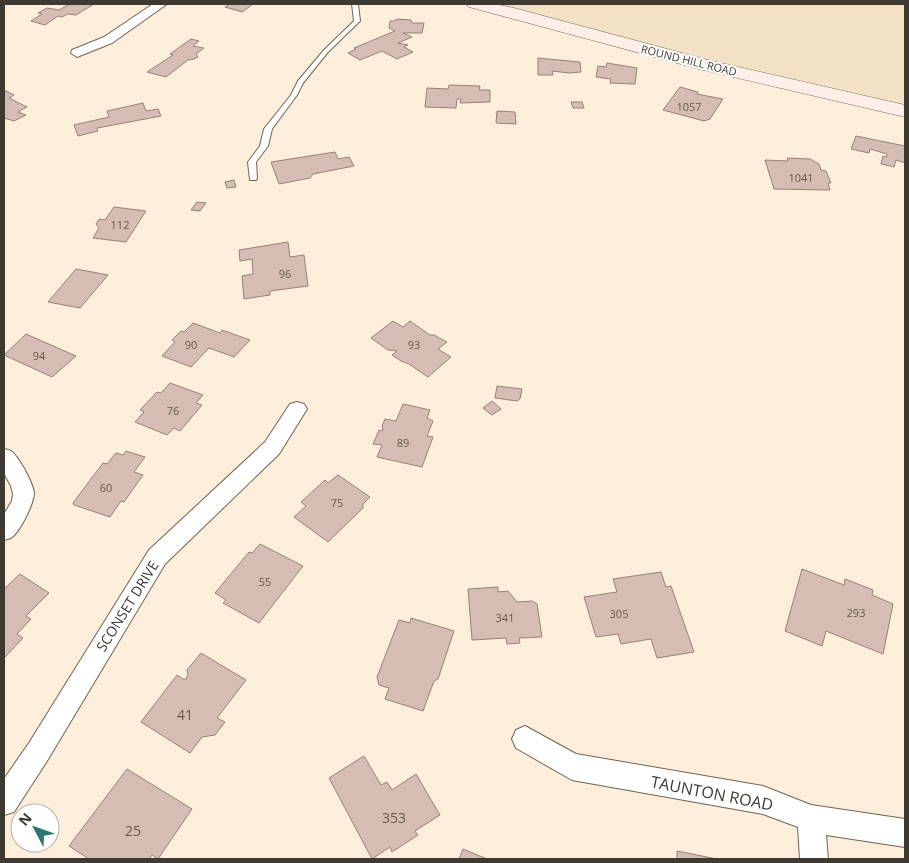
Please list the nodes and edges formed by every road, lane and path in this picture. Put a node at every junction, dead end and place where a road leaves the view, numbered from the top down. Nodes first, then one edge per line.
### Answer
1 (161, 4) edge
2 (355, 4) edge
3 (475, 4) edge
4 (77, 53) dead end
5 (905, 111) edge
6 (253, 178) dead end
7 (297, 409) dead end
8 (4, 457) edge
9 (4, 531) edge
10 (525, 739) dead end
11 (4, 802) edge
12 (811, 819) junction
13 (905, 833) edge
14 (814, 859) edge

1 - 4 street
2 - 6 lane
3 - 5 main road, ROUND HILL ROAD
7 - 11 street, SCONSET DRIVE
8 - 9 street
10 - 12 street, TAUNTON ROAD
12 - 13 street, TAUNTON ROAD
12 - 14 street

